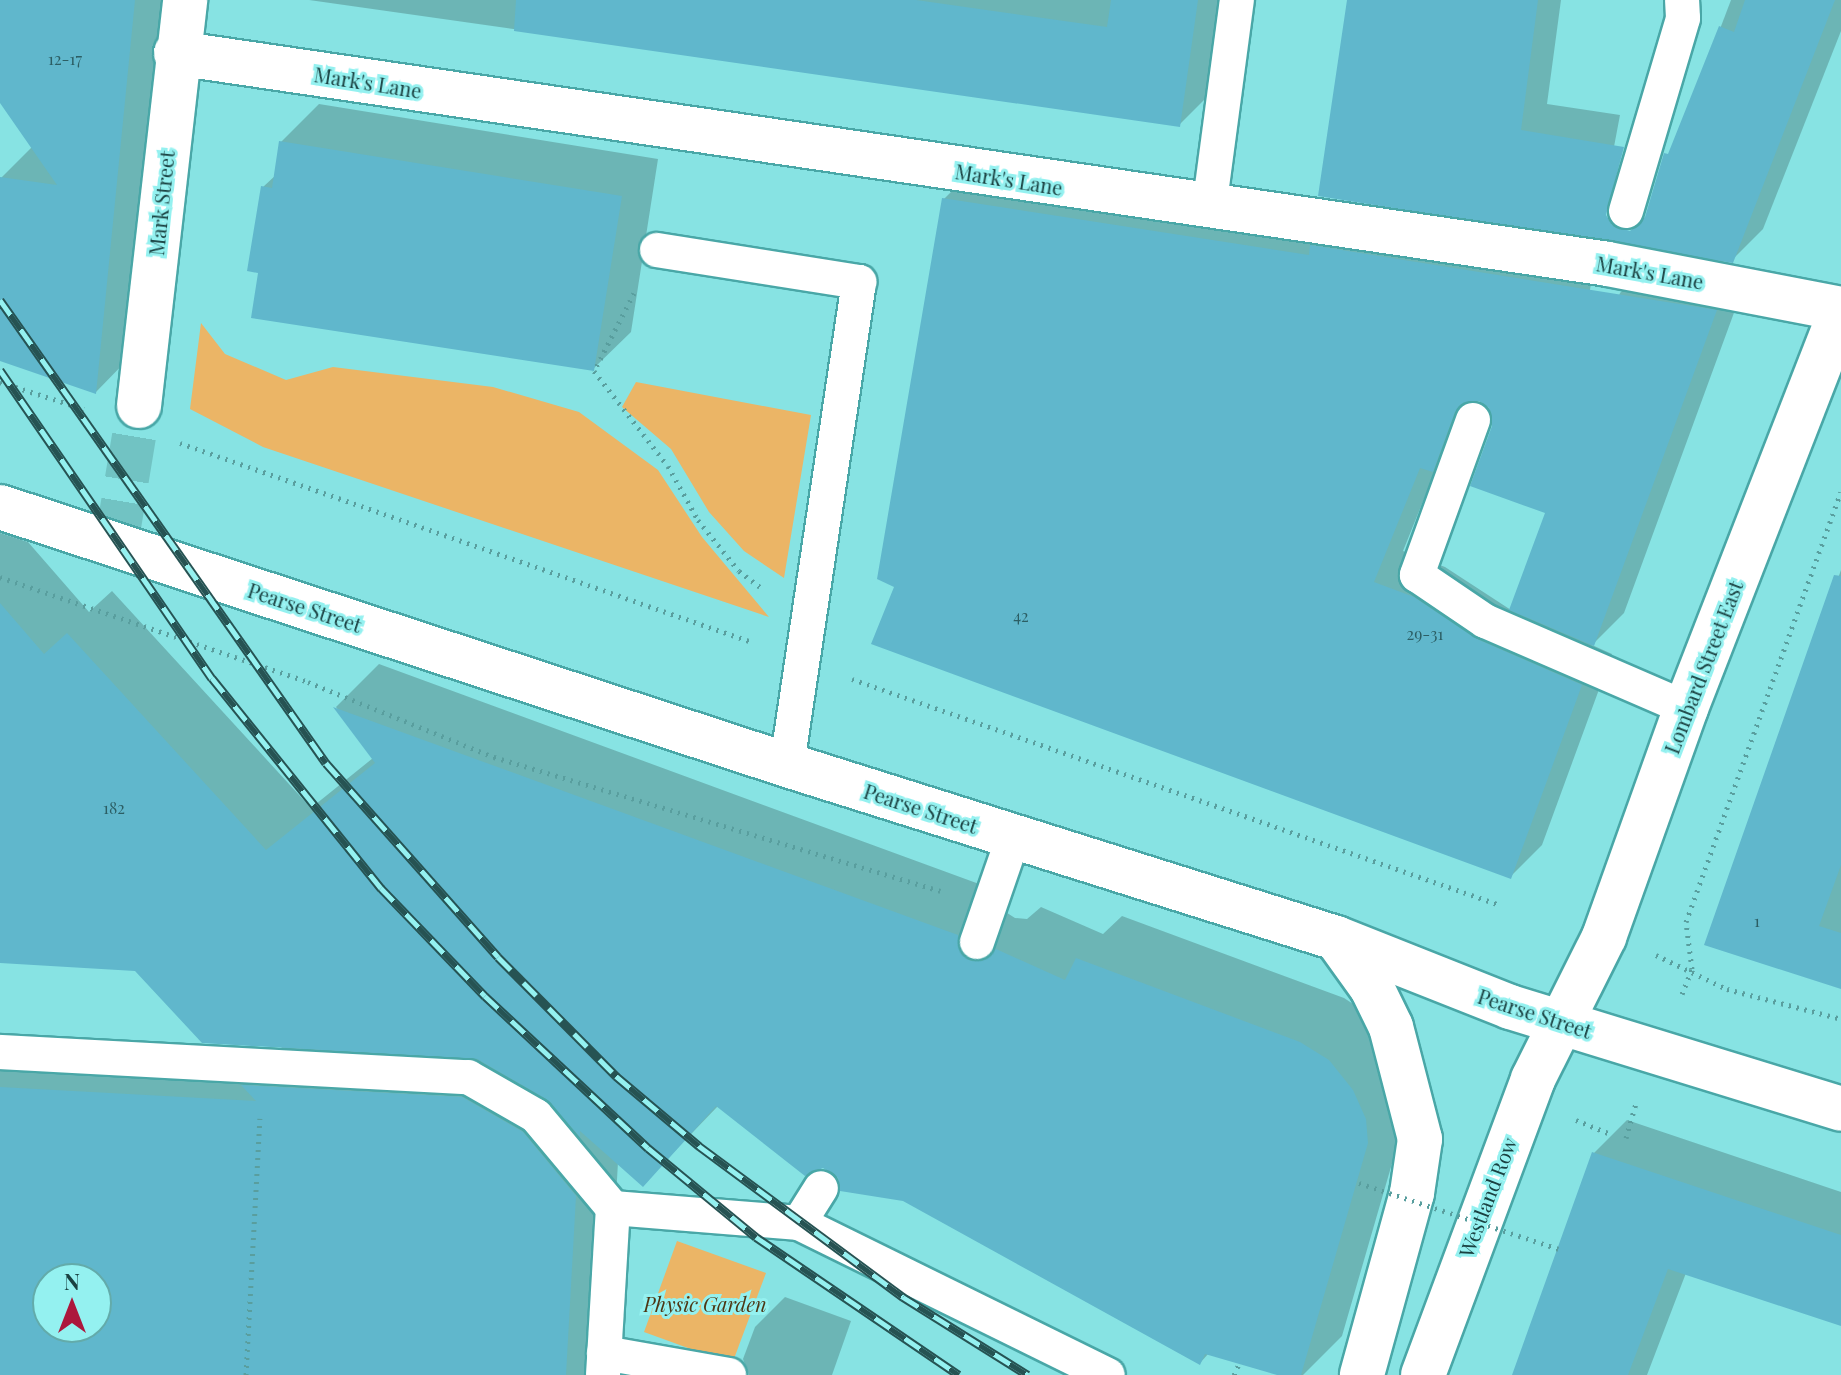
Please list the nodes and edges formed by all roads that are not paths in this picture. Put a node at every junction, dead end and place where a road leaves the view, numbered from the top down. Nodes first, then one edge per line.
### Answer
1 (185, 0) edge
2 (1237, 0) edge
3 (1682, 0) edge
4 (176, 53) junction
5 (1209, 209) junction
6 (1626, 211) dead end
7 (657, 250) road end
8 (1841, 309) edge
9 (139, 406) tunnel mouth
10 (1473, 420) dead end
11 (0, 507) edge
12 (1686, 708) junction
13 (787, 765) junction
14 (1013, 838) junction
15 (1336, 938) junction
16 (977, 942) dead end
17 (1562, 1023) junction
18 (0, 1052) edge
19 (1841, 1109) edge
20 (821, 1188) dead end
21 (613, 1208) junction
22 (799, 1223) junction
23 (604, 1364) edge
24 (729, 1375) edge
25 (1108, 1375) edge
26 (1362, 1375) edge
27 (1423, 1375) edge

1 - 4 main road, Mark Street
2 - 5 lane
3 - 6 lane
4 - 5 main road, Mark's Lane
4 - 9 main road, Mark Street
5 - 8 main road, Mark's Lane
7 - 13 lane
8 - 12 main road, Lombard Street East
10 - 12 lane
11 - 13 main road, Pearse Street
12 - 17 main road, Lombard Street East
13 - 14 main road, Pearse Street
14 - 15 main road, Pearse Street
14 - 16 lane
15 - 17 main road, Pearse Street
15 - 26 main road
17 - 19 main road, Pearse Street
17 - 27 main road, Westland Row
18 - 21 lane
20 - 22 lane
21 - 22 lane
21 - 23 lane
22 - 25 lane
23 - 24 lane

